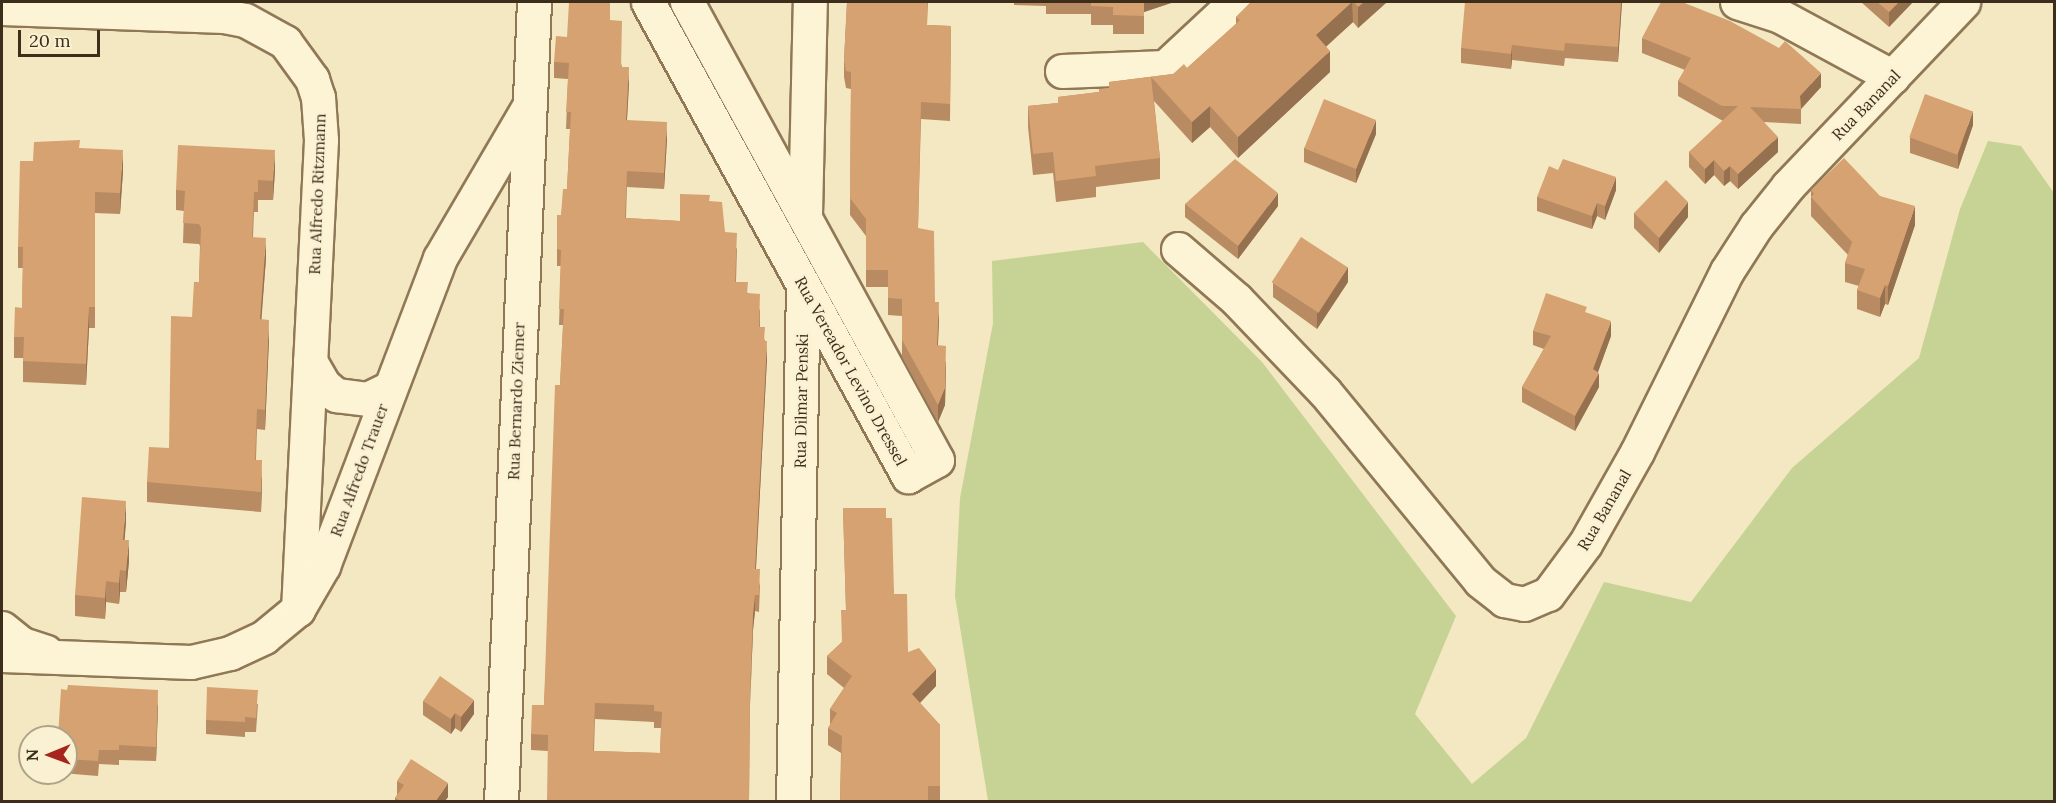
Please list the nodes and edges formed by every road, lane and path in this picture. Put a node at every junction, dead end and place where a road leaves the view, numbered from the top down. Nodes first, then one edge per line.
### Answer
1 (534, 2) edge
2 (648, 2) edge
3 (687, 2) edge
4 (810, 2) edge
5 (1235, 2) edge
6 (1737, 2) edge
7 (1963, 2) edge
8 (2, 8) edge
9 (1062, 71) dead end
10 (1893, 77) junction
11 (527, 110) junction
12 (805, 218) junction
13 (1178, 249) dead end
14 (804, 285) junction
15 (310, 361) junction
16 (390, 388) junction
17 (306, 444) junction
18 (363, 461) junction
19 (298, 609) junction
20 (3, 637) edge
21 (501, 801) edge
22 (793, 801) edge

1 - 11 street, Rua Bernardo Ziemer
2 - 14 street, Rua Vereador Levino Dressel
3 - 12 street, Rua Vereador Levino Dressel
4 - 12 street, Rua Dilmar Penski
5 - 9 street
6 - 10 street
7 - 10 street, Rua Bananal
8 - 15 street, Rua Alfredo Ritzmann
10 - 13 street, Rua Bananal
11 - 16 street, Rua Alfredo Trauer
11 - 21 street, Rua Bernardo Ziemer
12 - 14 street, Rua Dilmar Penski
12 - 14 street, Rua Vereador Levino Dressel
14 - 22 street, Rua Dilmar Penski
15 - 16 street
15 - 17 street, Rua Alfredo Ritzmann
16 - 18 street, Rua Alfredo Trauer
17 - 18 street
17 - 19 street, Rua Alfredo Ritzmann
18 - 19 street, Rua Alfredo Trauer
19 - 20 street, Rua Alfredo Trauer

